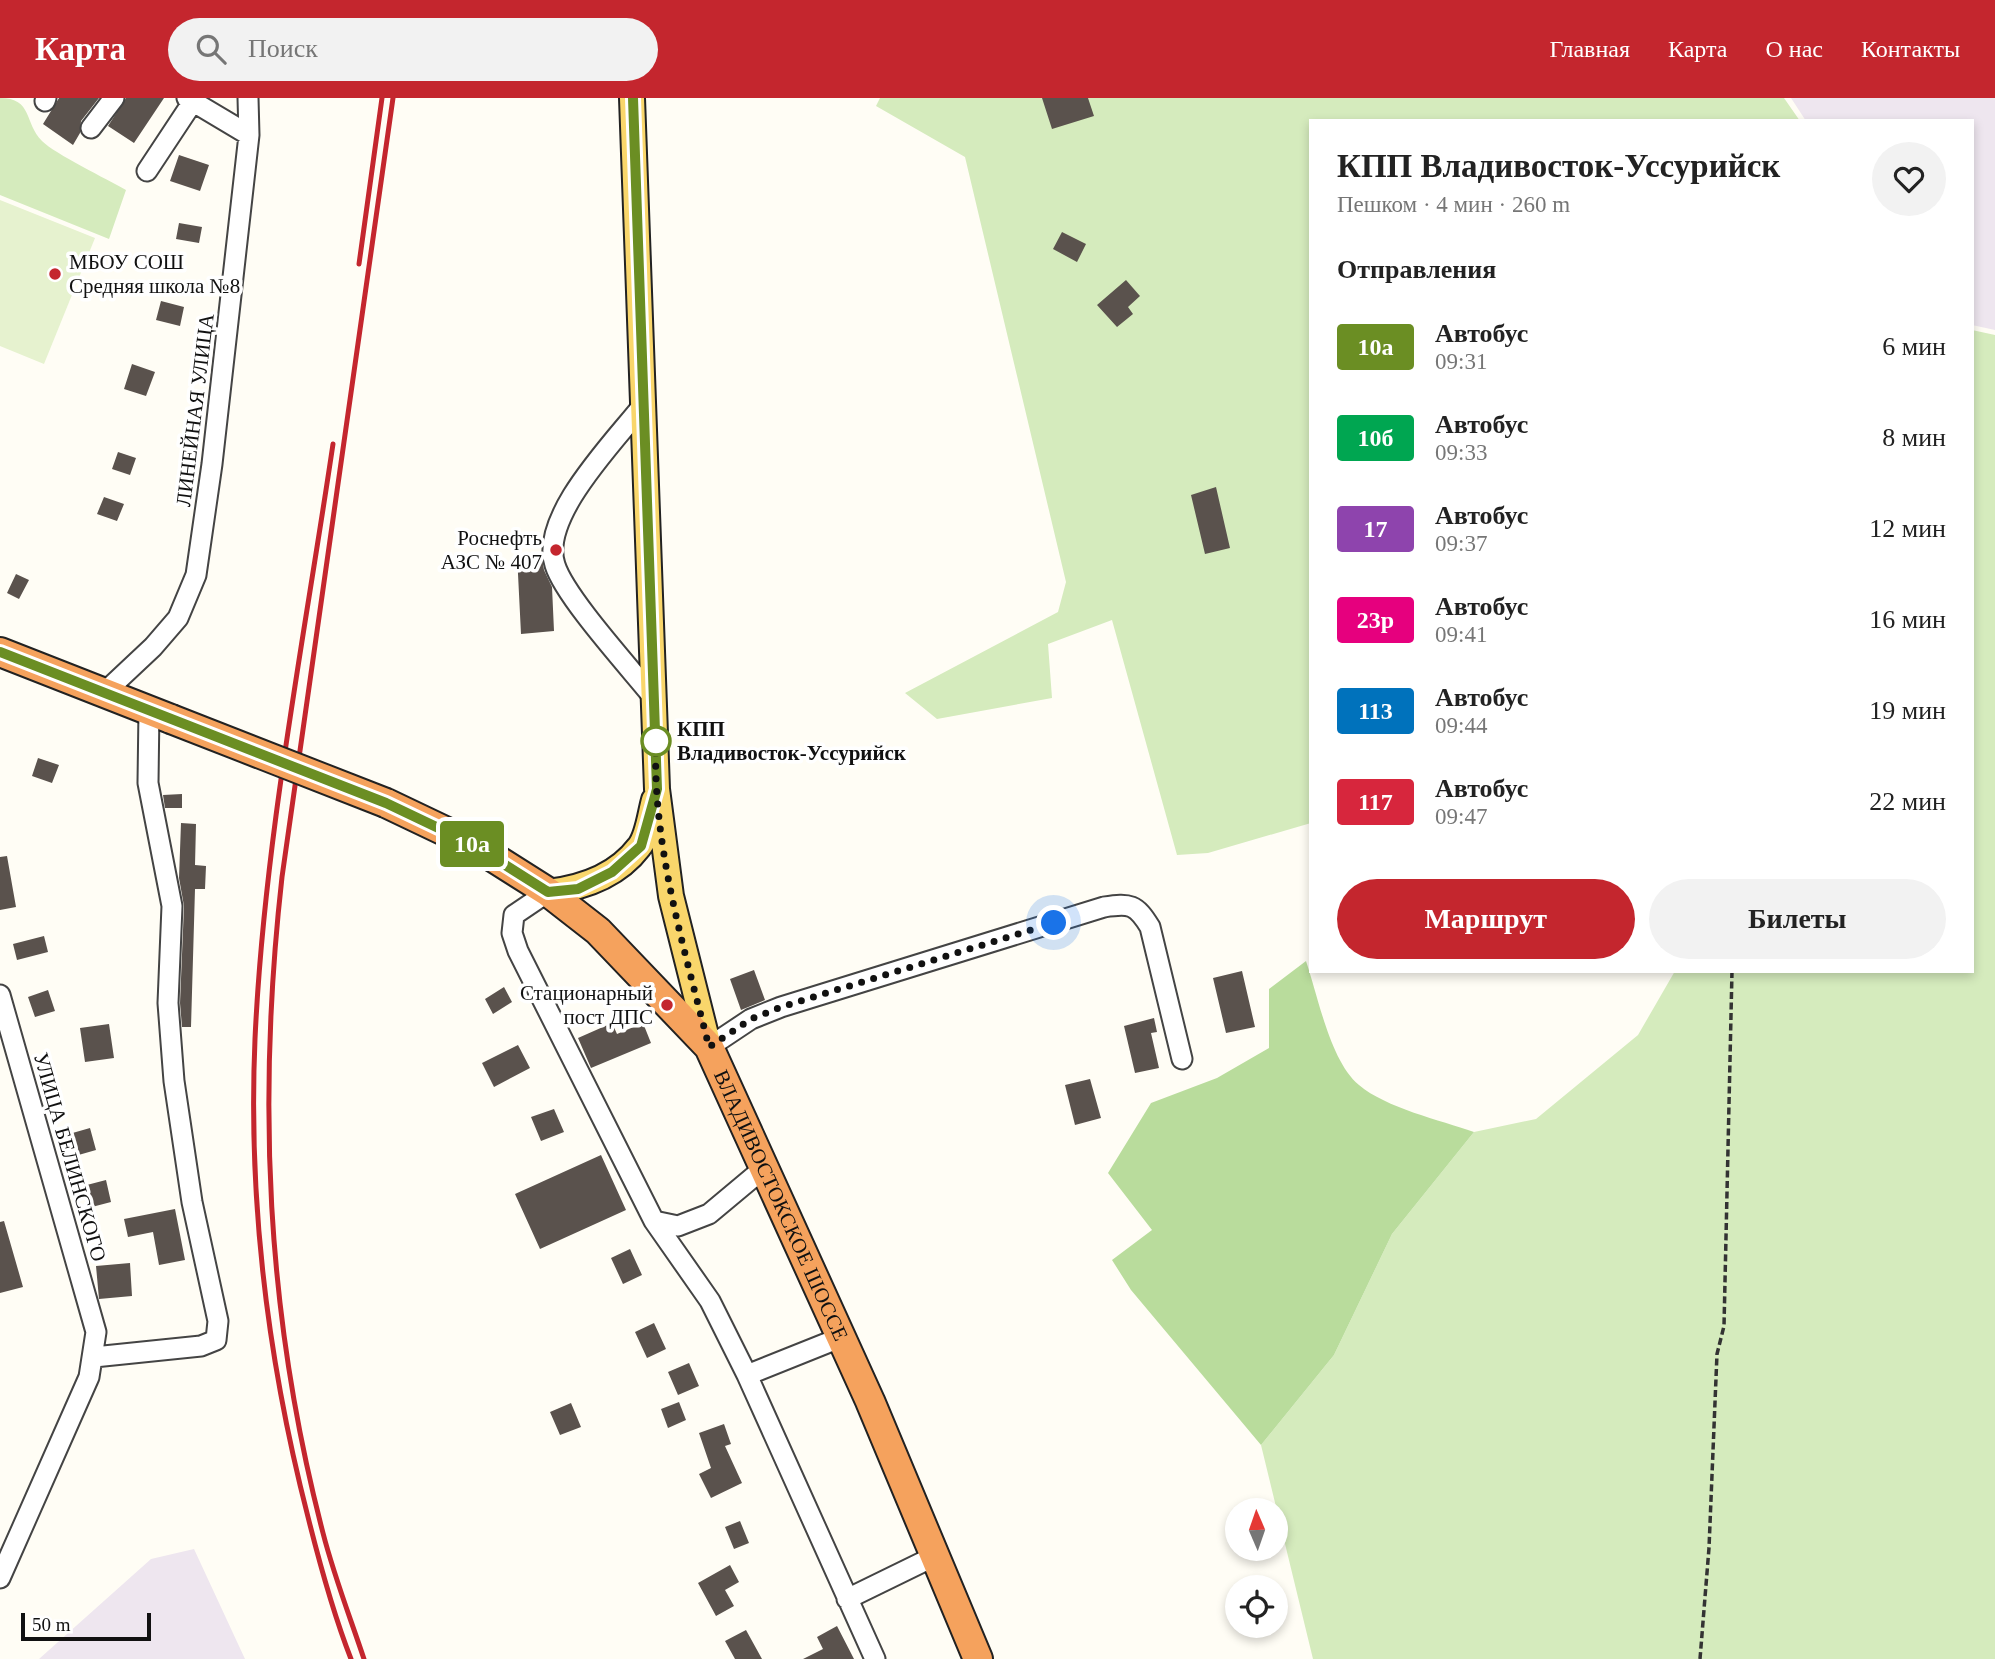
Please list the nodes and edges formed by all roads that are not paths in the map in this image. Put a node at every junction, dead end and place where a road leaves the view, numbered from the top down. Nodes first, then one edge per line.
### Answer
1 (114, 98) edge
2 (248, 98) edge
3 (632, 98) edge
4 (189, 101) edge
5 (91, 128) dead end
6 (249, 135) junction
7 (147, 171) dead end
8 (643, 405) junction
9 (0, 652) edge
10 (104, 693) junction
11 (654, 698) junction
12 (160, 715) junction
13 (657, 789) junction
14 (548, 892) junction
15 (0, 995) edge
16 (709, 1047) junction
17 (1182, 1059) dead end
18 (764, 1168) junction
19 (654, 1221) junction
20 (842, 1337) junction
21 (94, 1357) junction
22 (747, 1376) junction
23 (935, 1556) junction
24 (0, 1578) edge
25 (847, 1599) junction
26 (875, 1659) edge
27 (978, 1659) edge

1 - 5 street
2 - 6 street, ЛИНЕЙНАЯ УЛИЦА
3 - 8 main road
4 - 6 street
4 - 7 street
6 - 10 street, ЛИНЕЙНАЯ УЛИЦА
8 - 11 main road
8 - 11 street
9 - 10 highway, ВЛАДИВОСТОКСКОЕ ШОССЕ
10 - 12 highway, ВЛАДИВОСТОКСКОЕ ШОССЕ
11 - 13 main road
12 - 14 highway, ВЛАДИВОСТОКСКОЕ ШОССЕ, bridge
12 - 21 street
13 - 14 main road
13 - 16 main road
14 - 16 highway, ВЛАДИВОСТОКСКОЕ ШОССЕ
14 - 19 street
15 - 21 street, УЛИЦА БЕЛИНСКОГО
16 - 17 street
16 - 18 highway, ВЛАДИВОСТОКСКОЕ ШОССЕ
18 - 19 street
18 - 20 highway, ВЛАДИВОСТОКСКОЕ ШОССЕ
19 - 22 street
20 - 22 street
20 - 23 highway, ВЛАДИВОСТОКСКОЕ ШОССЕ
21 - 24 street
22 - 25 street
23 - 25 street
23 - 27 highway, ВЛАДИВОСТОКСКОЕ ШОССЕ
25 - 26 street

